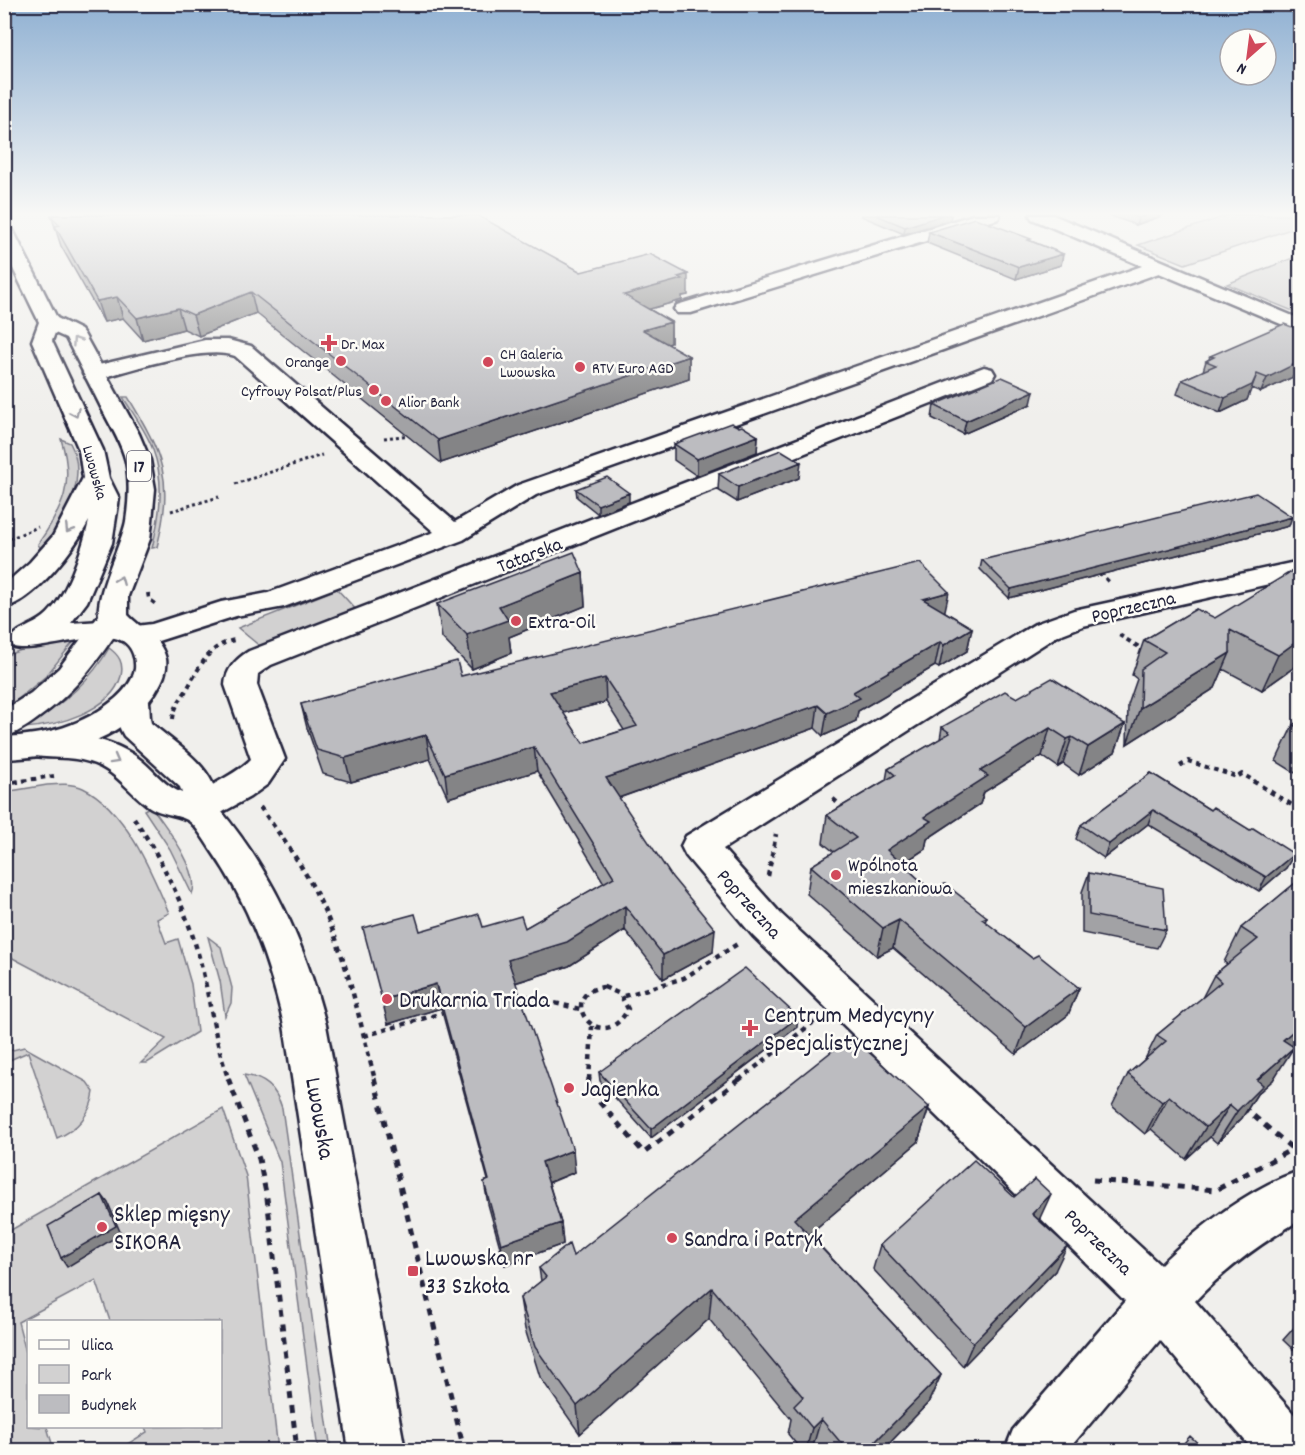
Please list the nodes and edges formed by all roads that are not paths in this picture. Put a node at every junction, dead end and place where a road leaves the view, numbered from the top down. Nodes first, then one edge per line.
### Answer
1 (30, 283) edge
2 (770, 283) edge
3 (1112, 283) edge
4 (1199, 283) edge
5 (684, 309) dead end
6 (49, 322) junction
7 (1300, 326) edge
8 (94, 373) junction
9 (984, 374) dead end
10 (96, 478) junction
11 (453, 534) junction
12 (1300, 569) edge
13 (4, 599) edge
14 (274, 601) junction
15 (118, 628) junction
16 (15, 643) edge
17 (150, 669) junction
18 (134, 699) junction
19 (4, 726) edge
20 (38, 746) junction
21 (4, 748) edge
22 (200, 809) junction
23 (1297, 1171) edge
24 (1161, 1300) junction
25 (377, 1450) edge
26 (1033, 1450) edge
27 (1289, 1450) edge

1 - 6 main road
2 - 5 main road
3 - 11 main road
4 - 7 main road
8 -> 6 main road, Lwowska / 17
6 -> 10 main road, Lwowska / 17
8 - 11 main road
15 -> 8 main road, Lwowska / 17
9 - 22 main road, Tatarska
10 -> 13 main road
10 - 16 main road, Lwowska / 17
11 - 14 main road
12 - 24 main road, Poprzeczna
14 - 15 main road
14 - 17 main road
15 - 16 main road, 17
15 - 17 main road
15 - 19 main road
17 - 18 main road
18 - 20 main road
18 - 22 main road, Lwowska
20 - 21 main road
20 -> 22 main road
22 - 25 main road, Lwowska
23 - 24 main road
24 - 26 main road
24 - 27 main road, Poprzeczna

